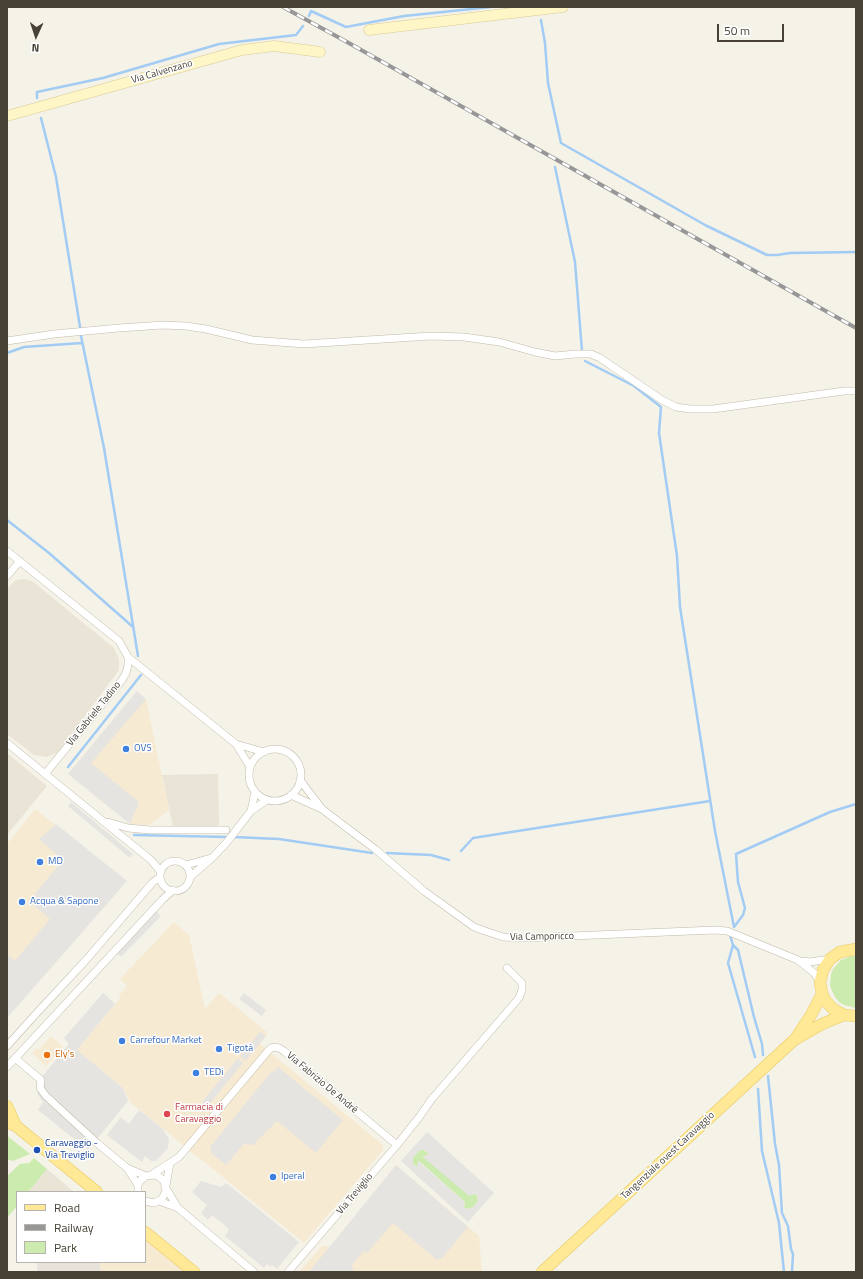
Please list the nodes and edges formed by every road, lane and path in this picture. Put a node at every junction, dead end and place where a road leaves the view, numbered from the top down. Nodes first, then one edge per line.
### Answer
1 (563, 7) edge
2 (369, 30) dead end
3 (320, 52) dead end
4 (7, 116) edge
5 (7, 342) edge
6 (856, 391) edge
7 (7, 552) edge
8 (20, 561) junction
9 (7, 576) edge
10 (128, 657) junction
11 (7, 743) edge
12 (236, 744) junction
13 (264, 752) junction
14 (250, 767) junction
15 (45, 774) junction
16 (300, 780) junction
17 (255, 792) junction
18 (291, 795) junction
19 (267, 800) junction
20 (322, 809) junction
21 (250, 811) junction
22 (104, 821) junction
23 (226, 830) dead end
24 (213, 857) junction
25 (151, 860) junction
26 (168, 862) junction
27 (186, 865) junction
28 (160, 875) junction
29 (190, 877) junction
30 (173, 890) junction
31 (856, 949) edge
32 (830, 959) junction
33 (86, 960) junction
34 (798, 960) junction
35 (507, 968) dead end
36 (97, 970) junction
37 (820, 982) junction
38 (822, 994) junction
39 (844, 1015) junction
40 (856, 1016) edge
41 (794, 1040) junction
42 (7, 1046) edge
43 (15, 1058) junction
44 (7, 1067) edge
45 (7, 1106) edge
46 (11, 1124) edge
47 (397, 1146) junction
48 (170, 1163) junction
49 (127, 1168) junction
50 (148, 1175) junction
51 (166, 1187) junction
52 (138, 1189) edge
53 (96, 1191) edge
54 (146, 1201) edge
55 (159, 1201) junction
56 (178, 1208) junction
57 (146, 1233) edge
58 (194, 1272) edge
59 (254, 1272) edge
60 (288, 1272) edge
61 (542, 1272) edge

1 - 2 street
3 - 4 street, Via Calvenzano
5 - 6 street
7 - 8 street
8 - 9 street
8 - 10 street
10 - 12 street
10 - 15 street, Via Gabriele Tadino
11 - 15 street
12 - 13 street
12 - 14 street
13 - 14 street
13 - 16 street
14 - 17 street
15 - 22 street
16 - 18 street
16 - 20 street, Via Camporicco
17 - 19 street
17 - 21 street
18 - 19 street
18 - 20 street, Via Camporicco
19 - 21 street
20 - 34 street, Via Camporicco
21 - 24 street
22 - 23 street
22 - 25 street
24 - 27 street
24 - 29 street
25 - 26 street
25 - 28 street
26 - 27 street
26 - 28 street
27 - 29 street
28 - 30 street
28 - 33 street
29 - 30 street
30 - 36 street
31 - 32 main road
32 - 34 street, Via Camporicco
32 - 37 main road
33 - 36 street
33 - 42 street
34 - 37 street, Via Camporicco
35 - 47 street, Via Treviglio
36 - 43 street
37 - 38 main road
38 - 39 main road
38 - 41 main road, Tangenziale ovest Caravaggio
39 - 40 main road, Tangenziale ovest Caravaggio
39 - 41 main road, Tangenziale ovest Caravaggio
41 - 61 main road, Tangenziale ovest Caravaggio
43 - 44 street
43 - 49 street
45 - 46 main road
46 - 53 main road
47 - 48 street, Via Fabrizio De André
47 - 60 street, Via Treviglio
48 - 50 street, Via Fabrizio De André
48 - 51 street
49 - 50 street
49 - 52 street
50 - 51 street
50 - 52 street, Via Fabrizio De André
51 - 55 street
51 - 56 street
54 - 55 street
55 - 56 street
56 - 59 street
57 - 58 main road

